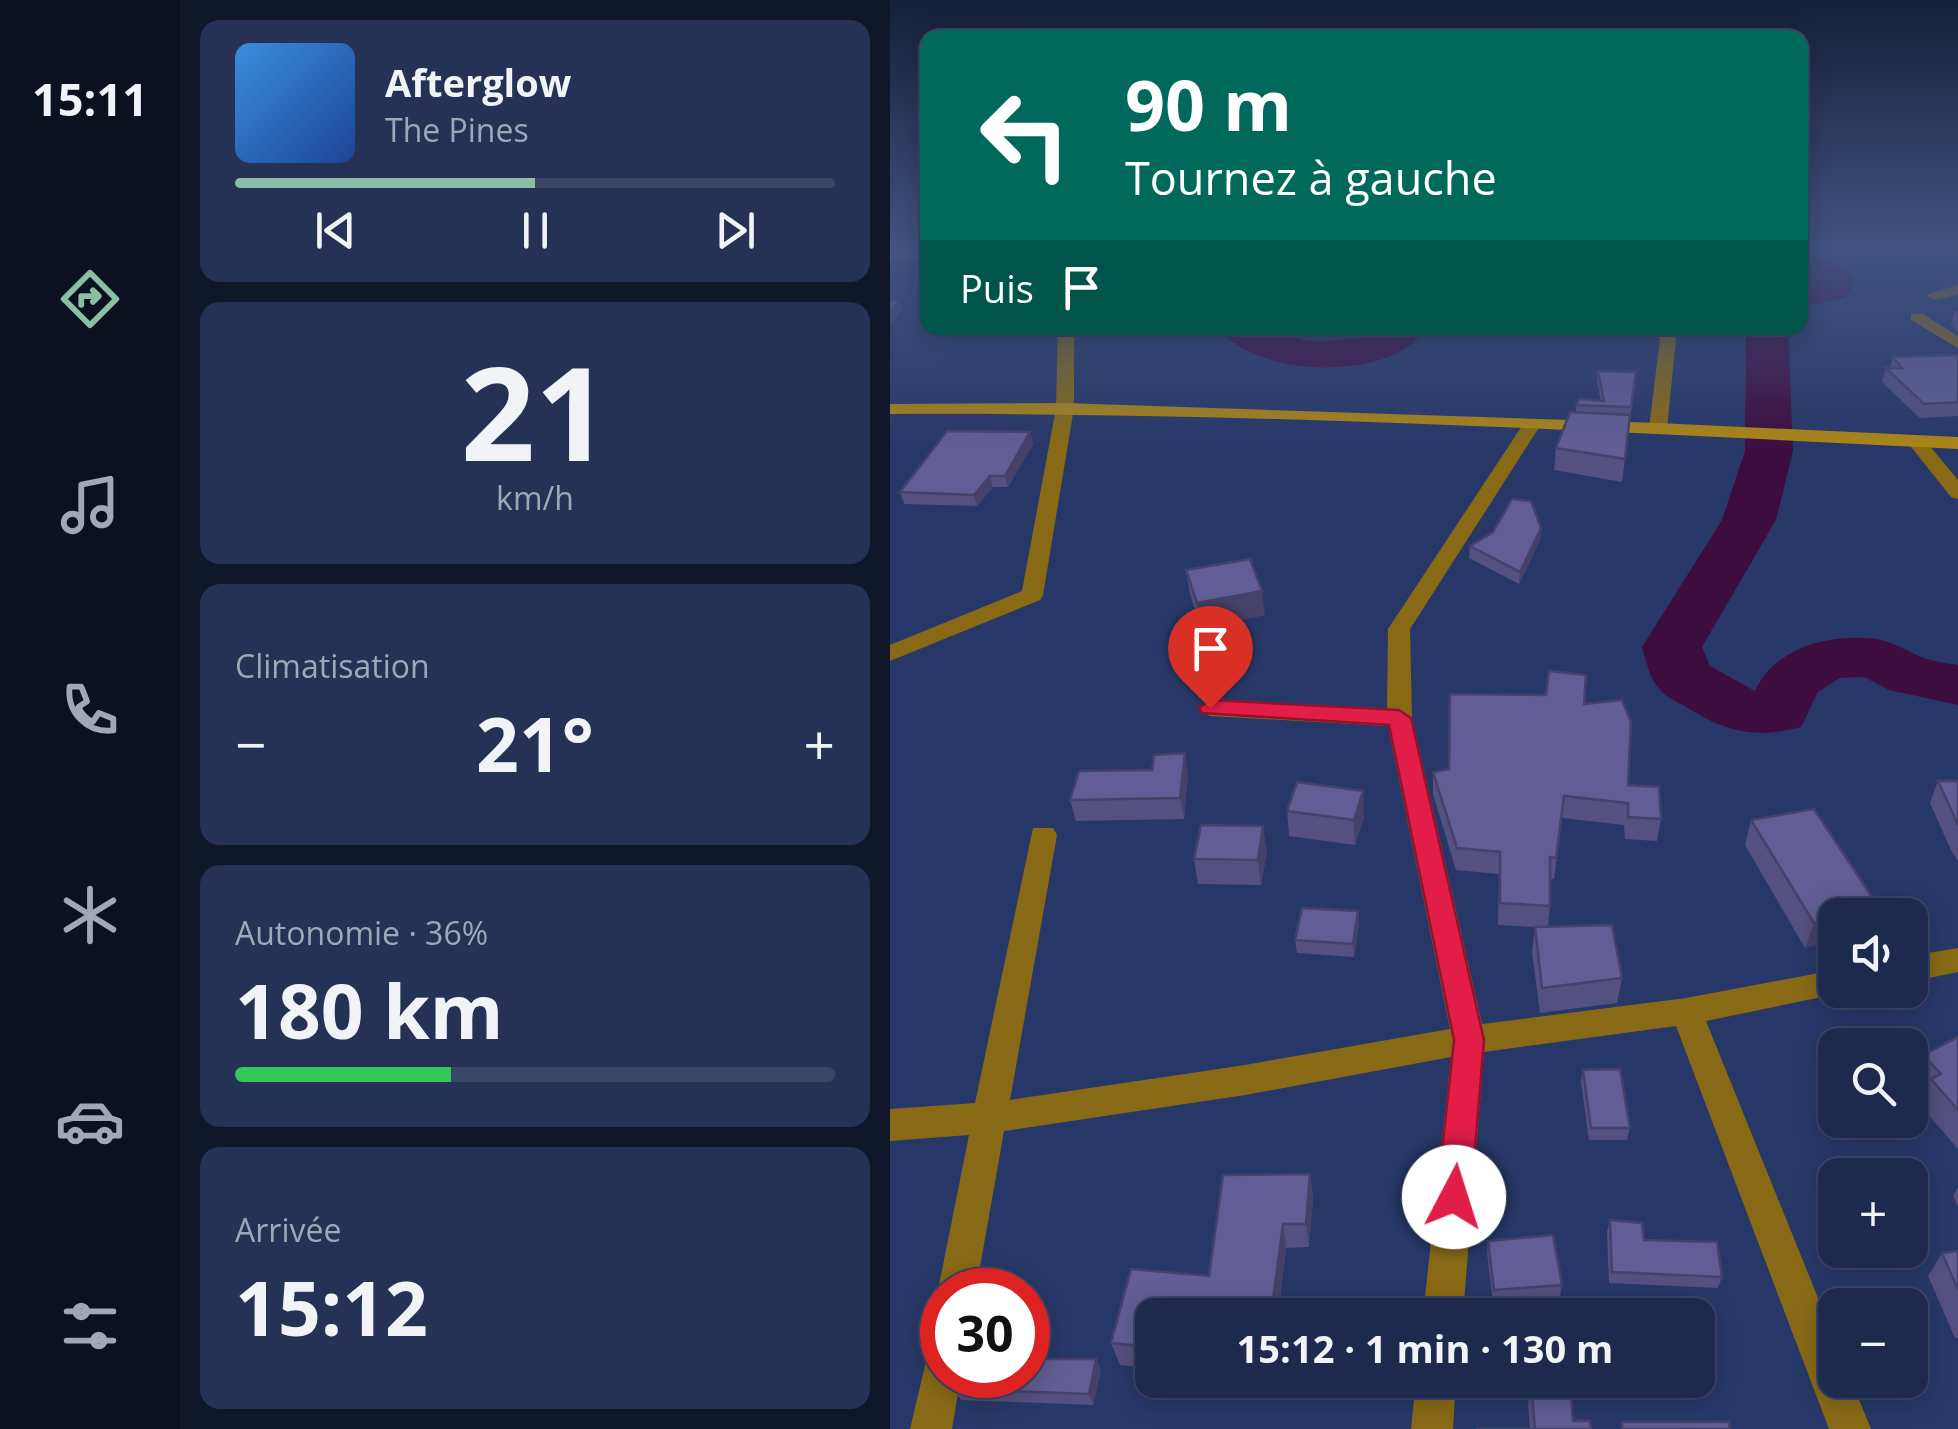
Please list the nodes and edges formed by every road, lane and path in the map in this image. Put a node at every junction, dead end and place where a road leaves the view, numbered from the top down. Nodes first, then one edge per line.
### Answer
1 (1918, 317) dead end
2 (1066, 335) edge
3 (1666, 335) edge
4 (1958, 343) edge
5 (1065, 408) junction
6 (890, 409) edge
7 (1532, 426) junction
8 (1658, 428) junction
9 (1917, 443) junction
10 (1958, 443) edge
11 (1958, 493) edge
12 (890, 654) edge
13 (1210, 708) dead end
14 (1399, 718) junction
15 (1043, 835) dead end
16 (1958, 960) edge
17 (1928, 966) edge
18 (1818, 986) edge
19 (1686, 1012) junction
20 (1469, 1040) junction
21 (990, 1118) junction
22 (890, 1125) edge
23 (961, 1268) edge
24 (1444, 1298) edge
25 (936, 1398) edge
26 (1435, 1398) edge
27 (931, 1429) edge
28 (1432, 1429) edge
29 (1850, 1429) edge

1 - 4 street
2 - 5 street
3 - 8 street
5 - 6 street
5 - 7 street
5 - 12 street
7 - 8 street
7 - 14 street
8 - 9 street
9 - 10 street
9 - 11 street
13 - 14 street
14 - 20 street
15 - 21 street
16 - 17 street
18 - 19 street
19 - 20 street
19 - 29 street
20 - 21 street
20 - 24 street
21 - 22 street
21 - 23 street
25 - 27 street
26 - 28 street

